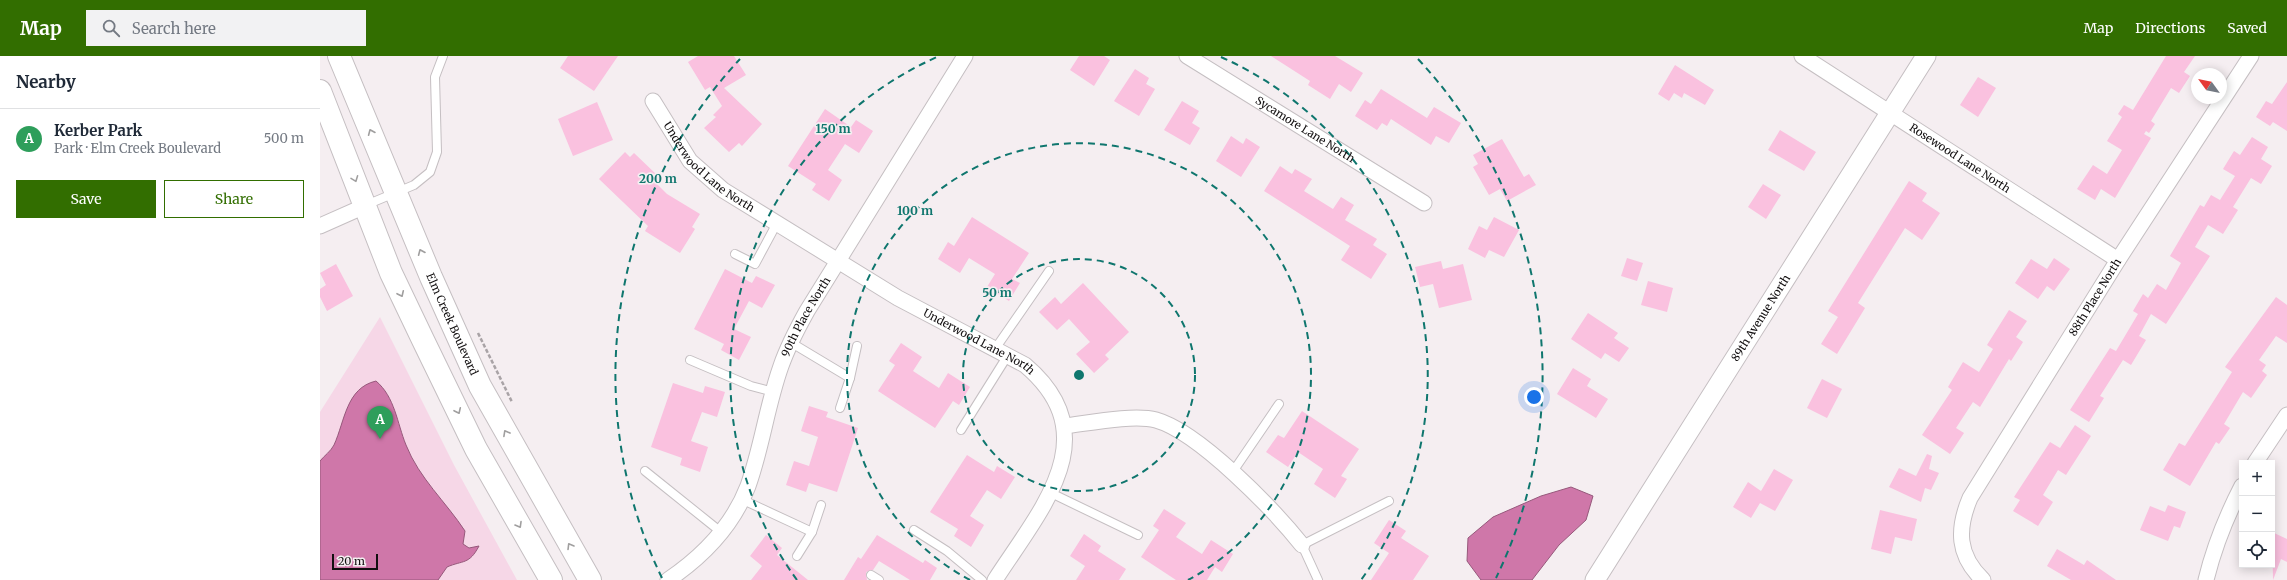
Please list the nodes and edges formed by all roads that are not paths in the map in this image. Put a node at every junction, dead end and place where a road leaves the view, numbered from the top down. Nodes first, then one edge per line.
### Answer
1 (339, 56) edge
2 (443, 56) edge
3 (965, 56) edge
4 (1187, 56) edge
5 (1802, 56) edge
6 (1926, 56) edge
7 (2250, 56) edge
8 (320, 91) edge
9 (653, 101) dead end
10 (1890, 113) junction
11 (396, 192) junction
12 (1424, 203) dead end
13 (365, 206) junction
14 (777, 223) junction
15 (320, 226) edge
16 (735, 254) dead end
17 (2118, 260) junction
18 (838, 261) junction
19 (1049, 271) dead end
20 (790, 342) junction
21 (857, 346) dead end
22 (1001, 352) junction
23 (690, 360) dead end
24 (850, 378) junction
25 (774, 392) junction
26 (1279, 404) dead end
27 (840, 408) dead end
28 (2287, 416) edge
29 (1065, 426) junction
30 (961, 430) dead end
31 (2257, 460) edge
32 (645, 471) dead end
33 (1232, 474) junction
34 (2239, 492) edge
35 (1051, 493) junction
36 (742, 499) junction
37 (1389, 501) dead end
38 (821, 505) dead end
39 (914, 530) dead end
40 (720, 532) junction
41 (812, 532) junction
42 (1138, 535) dead end
43 (1302, 545) junction
44 (797, 556) dead end
45 (871, 575) dead end
46 (551, 580) edge
47 (590, 580) edge
48 (668, 580) edge
49 (879, 580) edge
50 (982, 580) edge
51 (995, 580) edge
52 (1318, 580) edge
53 (1594, 580) edge
54 (1983, 580) edge
55 (2206, 580) edge

11 -> 1 main road, Elm Creek Boulevard
2 - 11 lane
3 - 18 street, 90th Place North
4 - 12 street, Sycamore Lane North
5 - 10 street, Rosewood Lane North
6 - 10 street, 89th Avenue North
7 - 17 street, 88th Place North
8 -> 13 main road
9 - 14 street, Underwood Lane North
10 - 17 street, Rosewood Lane North
10 - 53 street, 89th Avenue North
11 - 13 lane
47 -> 11 main road, Elm Creek Boulevard
13 - 15 street
13 -> 46 main road
14 - 16 lane
14 - 18 street, Underwood Lane North
17 - 54 street, 88th Place North
18 - 20 street, 90th Place North
18 - 22 street, Underwood Lane North
19 - 22 lane
20 - 24 lane
20 - 25 street, 90th Place North
21 - 24 lane
22 - 29 street, Underwood Lane North
22 - 30 lane
23 - 25 lane
24 - 27 lane
25 - 36 street, 90th Place North
26 - 33 lane
28 - 31 street
29 - 33 street
29 - 35 street
32 - 40 lane
33 - 43 street
34 - 55 street
35 - 42 lane
35 - 51 street
36 - 40 street, 90th Place North
36 - 41 lane
37 - 43 lane
38 - 41 lane
39 - 50 lane
40 - 48 street, 90th Place North
41 - 44 lane
43 - 52 lane
45 - 49 lane

